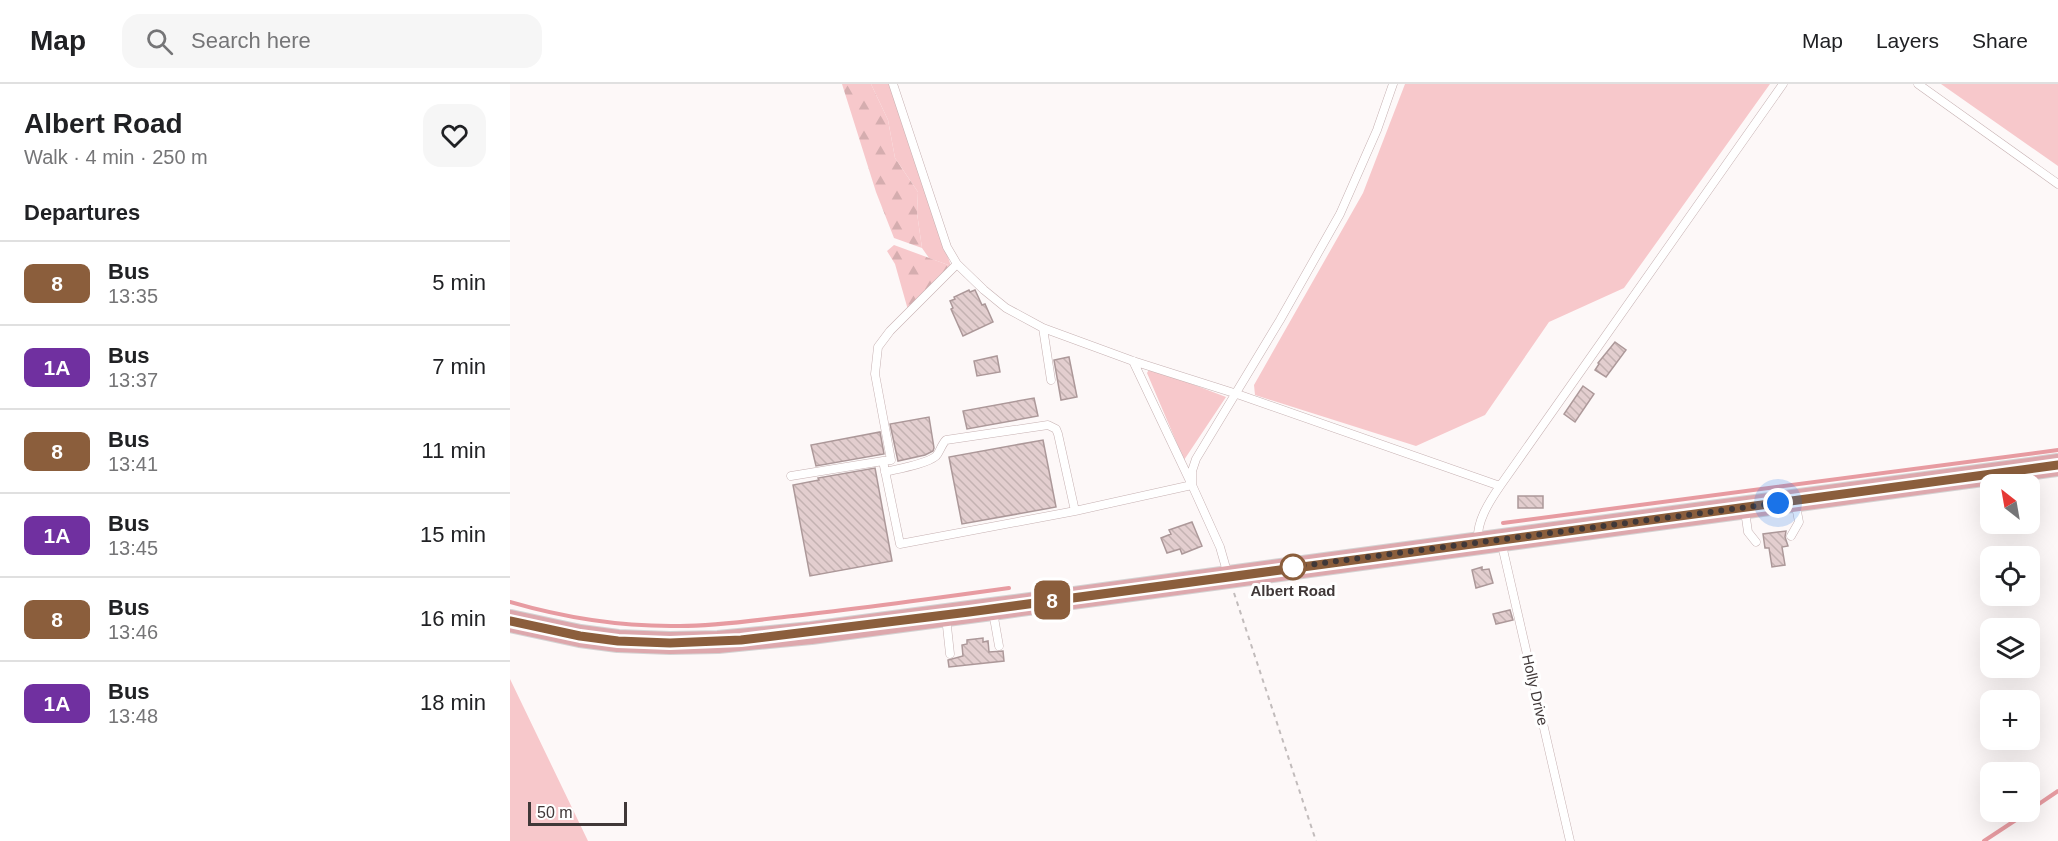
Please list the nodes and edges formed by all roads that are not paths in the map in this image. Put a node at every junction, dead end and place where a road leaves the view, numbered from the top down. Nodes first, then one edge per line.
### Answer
1 (893, 84) edge
2 (1392, 84) edge
3 (1783, 84) edge
4 (1918, 84) edge
5 (2058, 184) edge
6 (957, 264) junction
7 (1043, 328) junction
8 (1133, 361) junction
9 (1051, 380) dead end
10 (1237, 394) junction
11 (883, 461) junction
12 (2058, 465) edge
13 (885, 472) junction
14 (791, 476) dead end
15 (1192, 485) junction
16 (1500, 486) junction
17 (1795, 501) junction
18 (1745, 508) junction
19 (1075, 511) junction
20 (1791, 536) dead end
21 (1489, 541) junction
22 (1756, 542) dead end
23 (1228, 576) junction
24 (992, 609) junction
25 (946, 615) junction
26 (510, 621) edge
27 (999, 646) dead end
28 (950, 654) dead end
29 (1570, 841) edge

1 - 6 lane
2 - 10 lane
3 - 16 lane
4 - 5 lane
6 - 7 lane
6 - 11 lane
7 - 8 lane
7 - 9 lane
8 - 10 lane
8 - 15 lane
10 - 15 lane
10 - 16 lane
11 - 13 lane
11 - 14 lane
12 - 17 main road
13 - 19 lane
13 - 19 lane
15 - 19 lane
15 - 23 lane
16 - 21 lane
17 - 18 main road
17 - 20 lane
18 - 21 main road
18 - 22 lane
21 - 23 main road
21 - 29 lane, Holly Drive
23 - 24 main road
24 - 25 main road
24 - 27 lane
25 - 26 main road
25 - 28 lane

